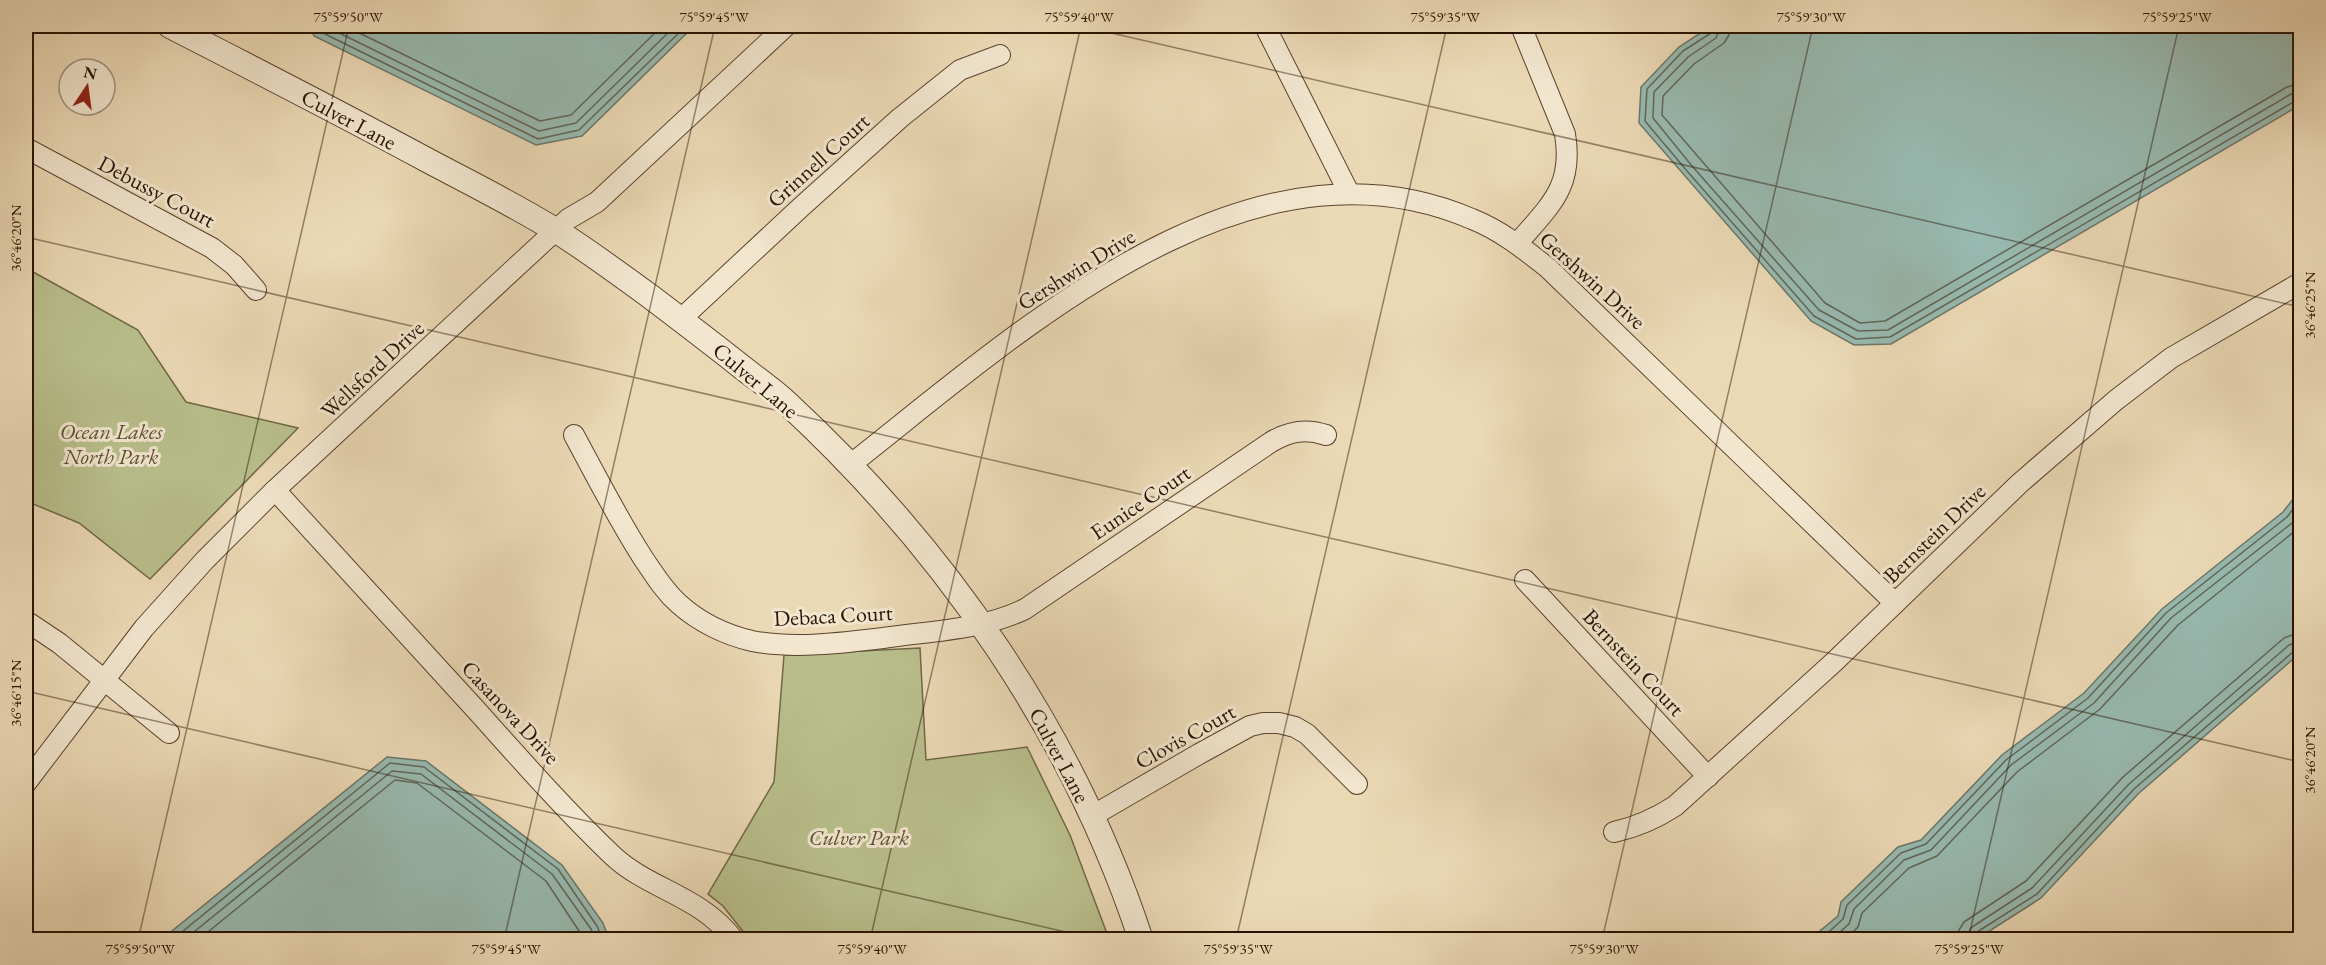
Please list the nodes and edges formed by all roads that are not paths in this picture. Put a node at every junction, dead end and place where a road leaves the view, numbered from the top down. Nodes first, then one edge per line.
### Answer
1 (170, 26) edge
2 (786, 26) edge
3 (1265, 26) edge
4 (1521, 26) edge
5 (999, 55) dead end
6 (26, 148) edge
7 (1349, 193) junction
8 (556, 230) junction
9 (1517, 244) junction
10 (2301, 283) edge
11 (256, 290) dead end
12 (681, 319) junction
13 (574, 435) dead end
14 (1326, 435) dead end
15 (850, 465) junction
16 (275, 490) junction
17 (1525, 580) dead end
18 (1895, 603) junction
19 (26, 621) edge
20 (983, 624) junction
21 (104, 681) junction
22 (169, 734) dead end
23 (1708, 777) junction
24 (26, 783) edge
25 (1357, 784) dead end
26 (1092, 816) junction
27 (1614, 832) dead end
28 (734, 939) edge
29 (1141, 939) edge

1 - 8 street, Culver Lane
2 - 8 street, Wellsford Drive
3 - 7 street
4 - 9 street
5 - 12 street, Grinnell Court
6 - 11 street, Debussy Court
7 - 9 street, Gershwin Drive
7 - 15 street, Gershwin Drive
8 - 12 street, Culver Lane
8 - 16 street, Wellsford Drive
9 - 18 street, Gershwin Drive
10 - 18 street, Bernstein Drive
12 - 15 street, Culver Lane
13 - 20 street, Debaca Court
14 - 20 street, Eunice Court
15 - 20 street, Culver Lane
16 - 21 street, Wellsford Drive
16 - 28 street, Casanova Drive
17 - 23 street, Bernstein Court
18 - 23 street, Bernstein Drive
19 - 21 street
20 - 26 street, Culver Lane
21 - 22 street
21 - 24 street, Wellsford Drive
23 - 27 street, Bernstein Drive
25 - 26 street, Clovis Court
26 - 29 street, Culver Lane

